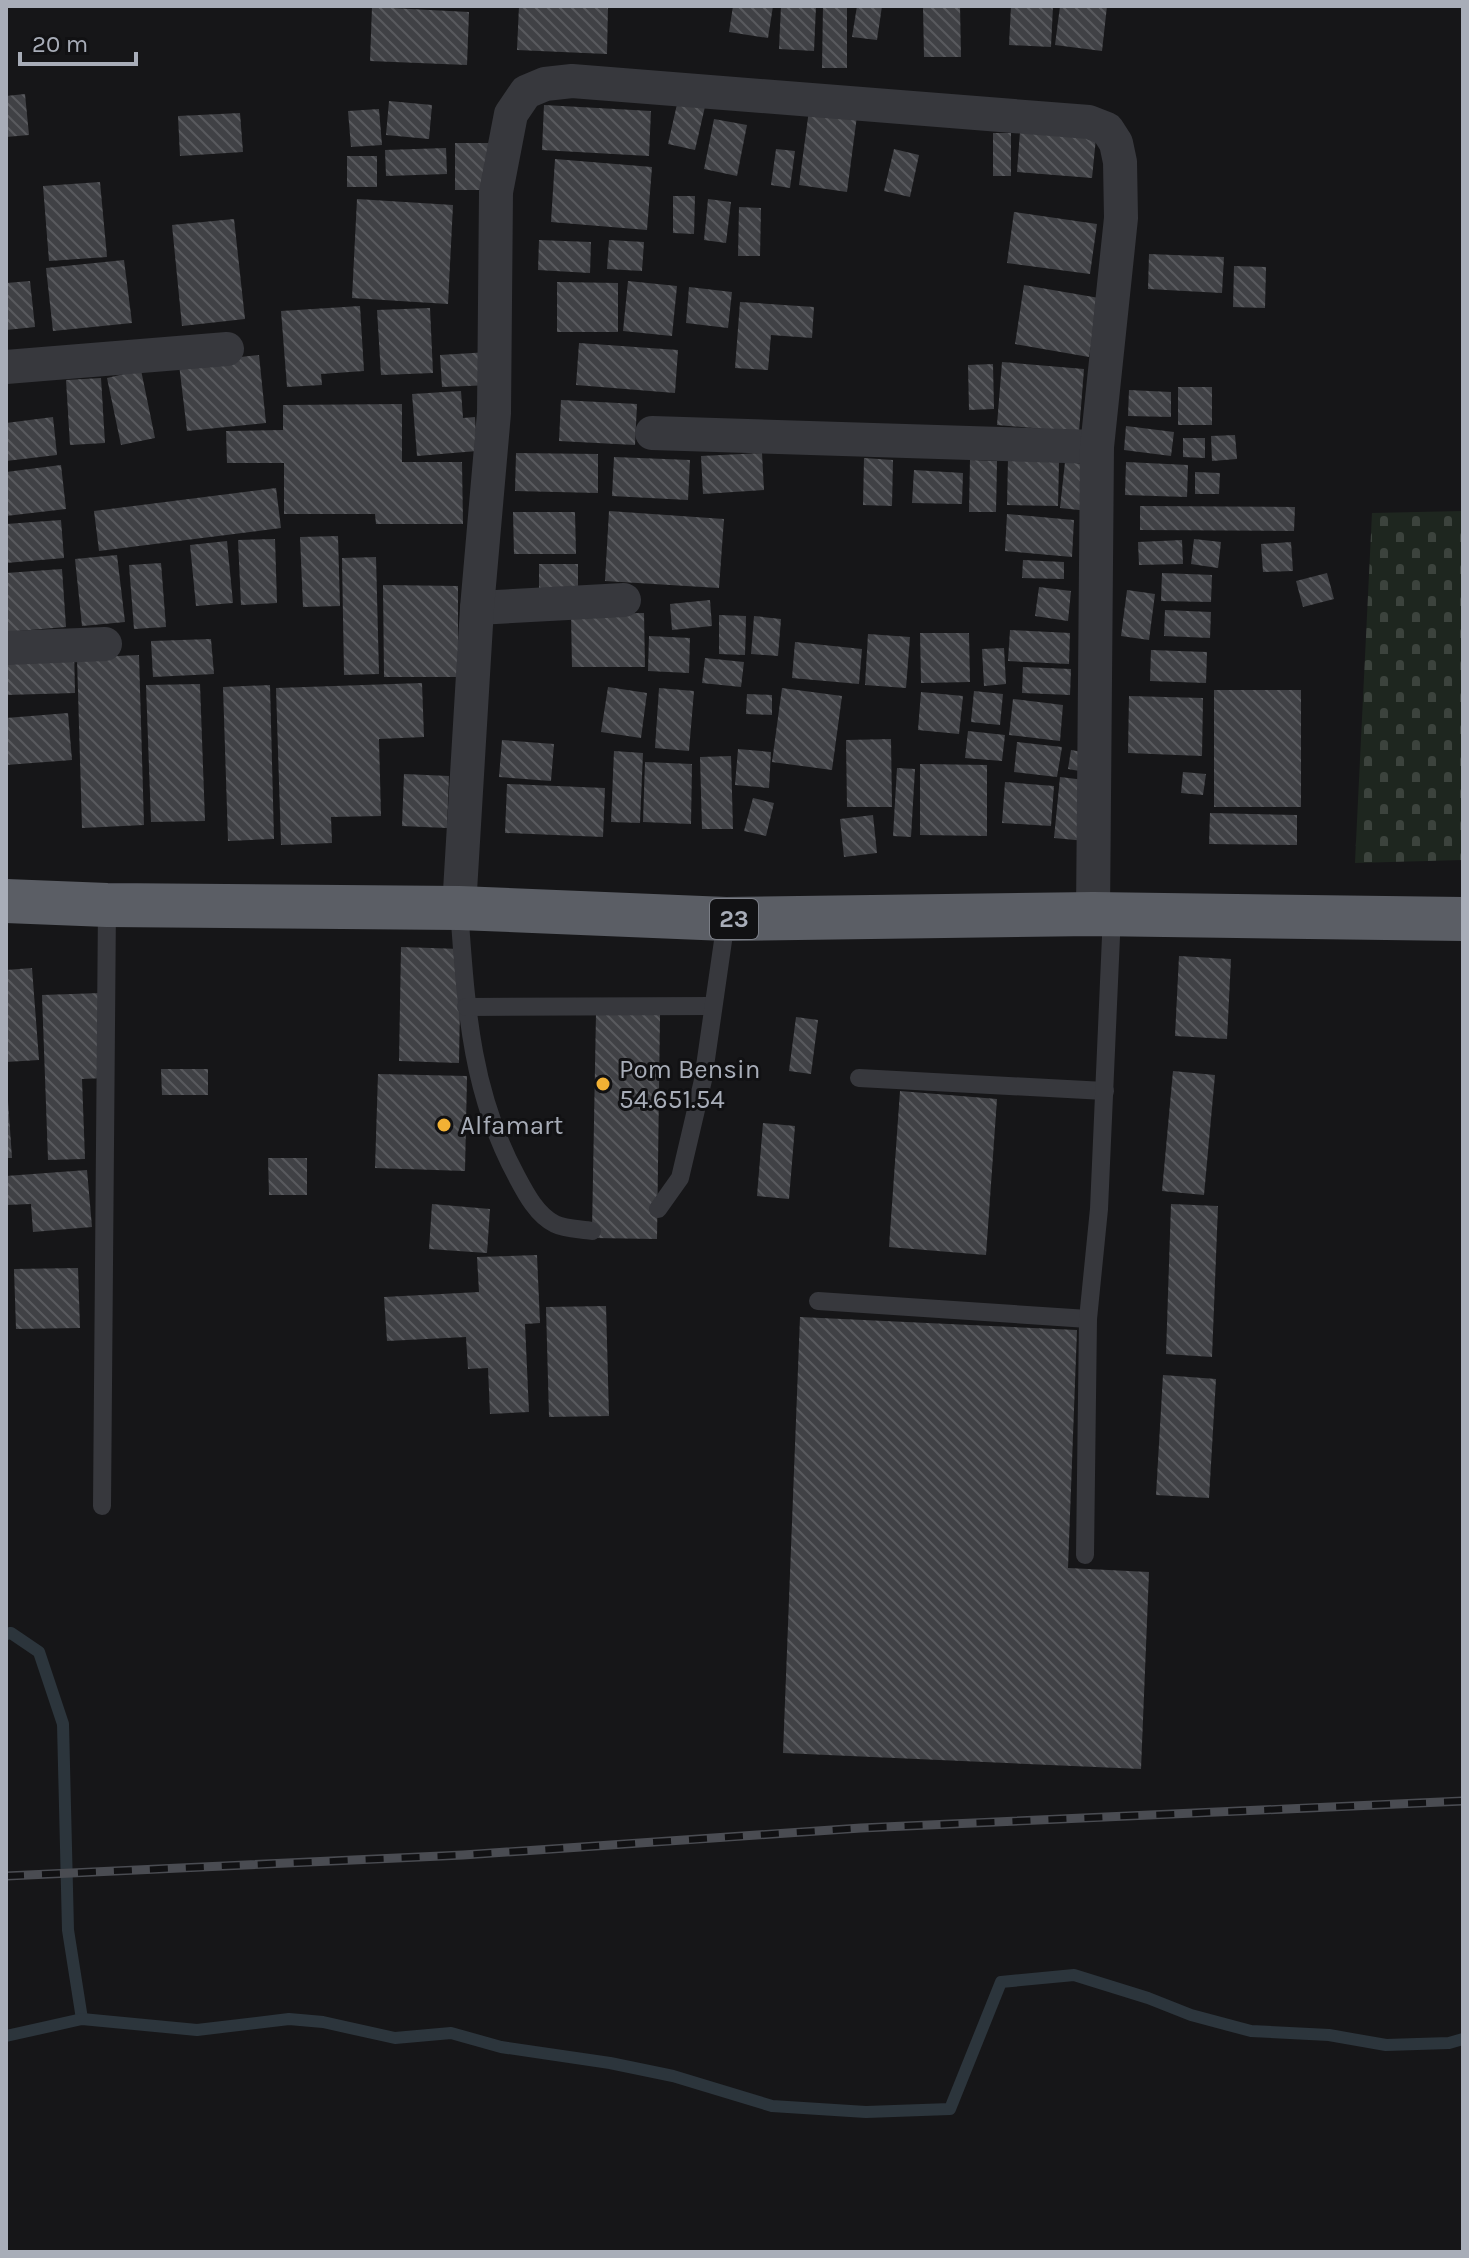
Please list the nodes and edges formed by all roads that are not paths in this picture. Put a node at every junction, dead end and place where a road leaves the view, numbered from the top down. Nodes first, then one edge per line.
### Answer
1 (227, 349) dead end
2 (6, 367) edge
3 (652, 433) dead end
4 (1097, 447) junction
5 (624, 600) dead end
6 (477, 608) junction
7 (105, 644) dead end
8 (6, 648) edge
9 (6, 901) edge
10 (107, 905) junction
11 (459, 908) junction
12 (1103, 914) junction
13 (726, 919) junction
14 (1463, 919) edge
15 (713, 1006) junction
16 (466, 1007) junction
17 (859, 1078) dead end
18 (1105, 1091) junction
19 (658, 1209) dead end
20 (592, 1231) dead end
21 (818, 1301) dead end
22 (1088, 1319) junction
23 (102, 1506) dead end
24 (1085, 1555) dead end

1 - 2 street
3 - 4 street
4 - 6 street
4 - 12 street
5 - 6 street
6 - 11 street
7 - 8 street
9 - 10 highway, 23
10 - 11 highway, 23
10 - 23 lane
11 - 13 highway, 23
11 - 16 lane
12 - 13 highway, 23
12 - 14 highway, 23
12 - 18 lane
13 - 15 lane
15 - 16 lane
15 - 19 lane
16 - 20 lane
17 - 18 lane
18 - 22 lane
21 - 22 lane
22 - 24 lane

